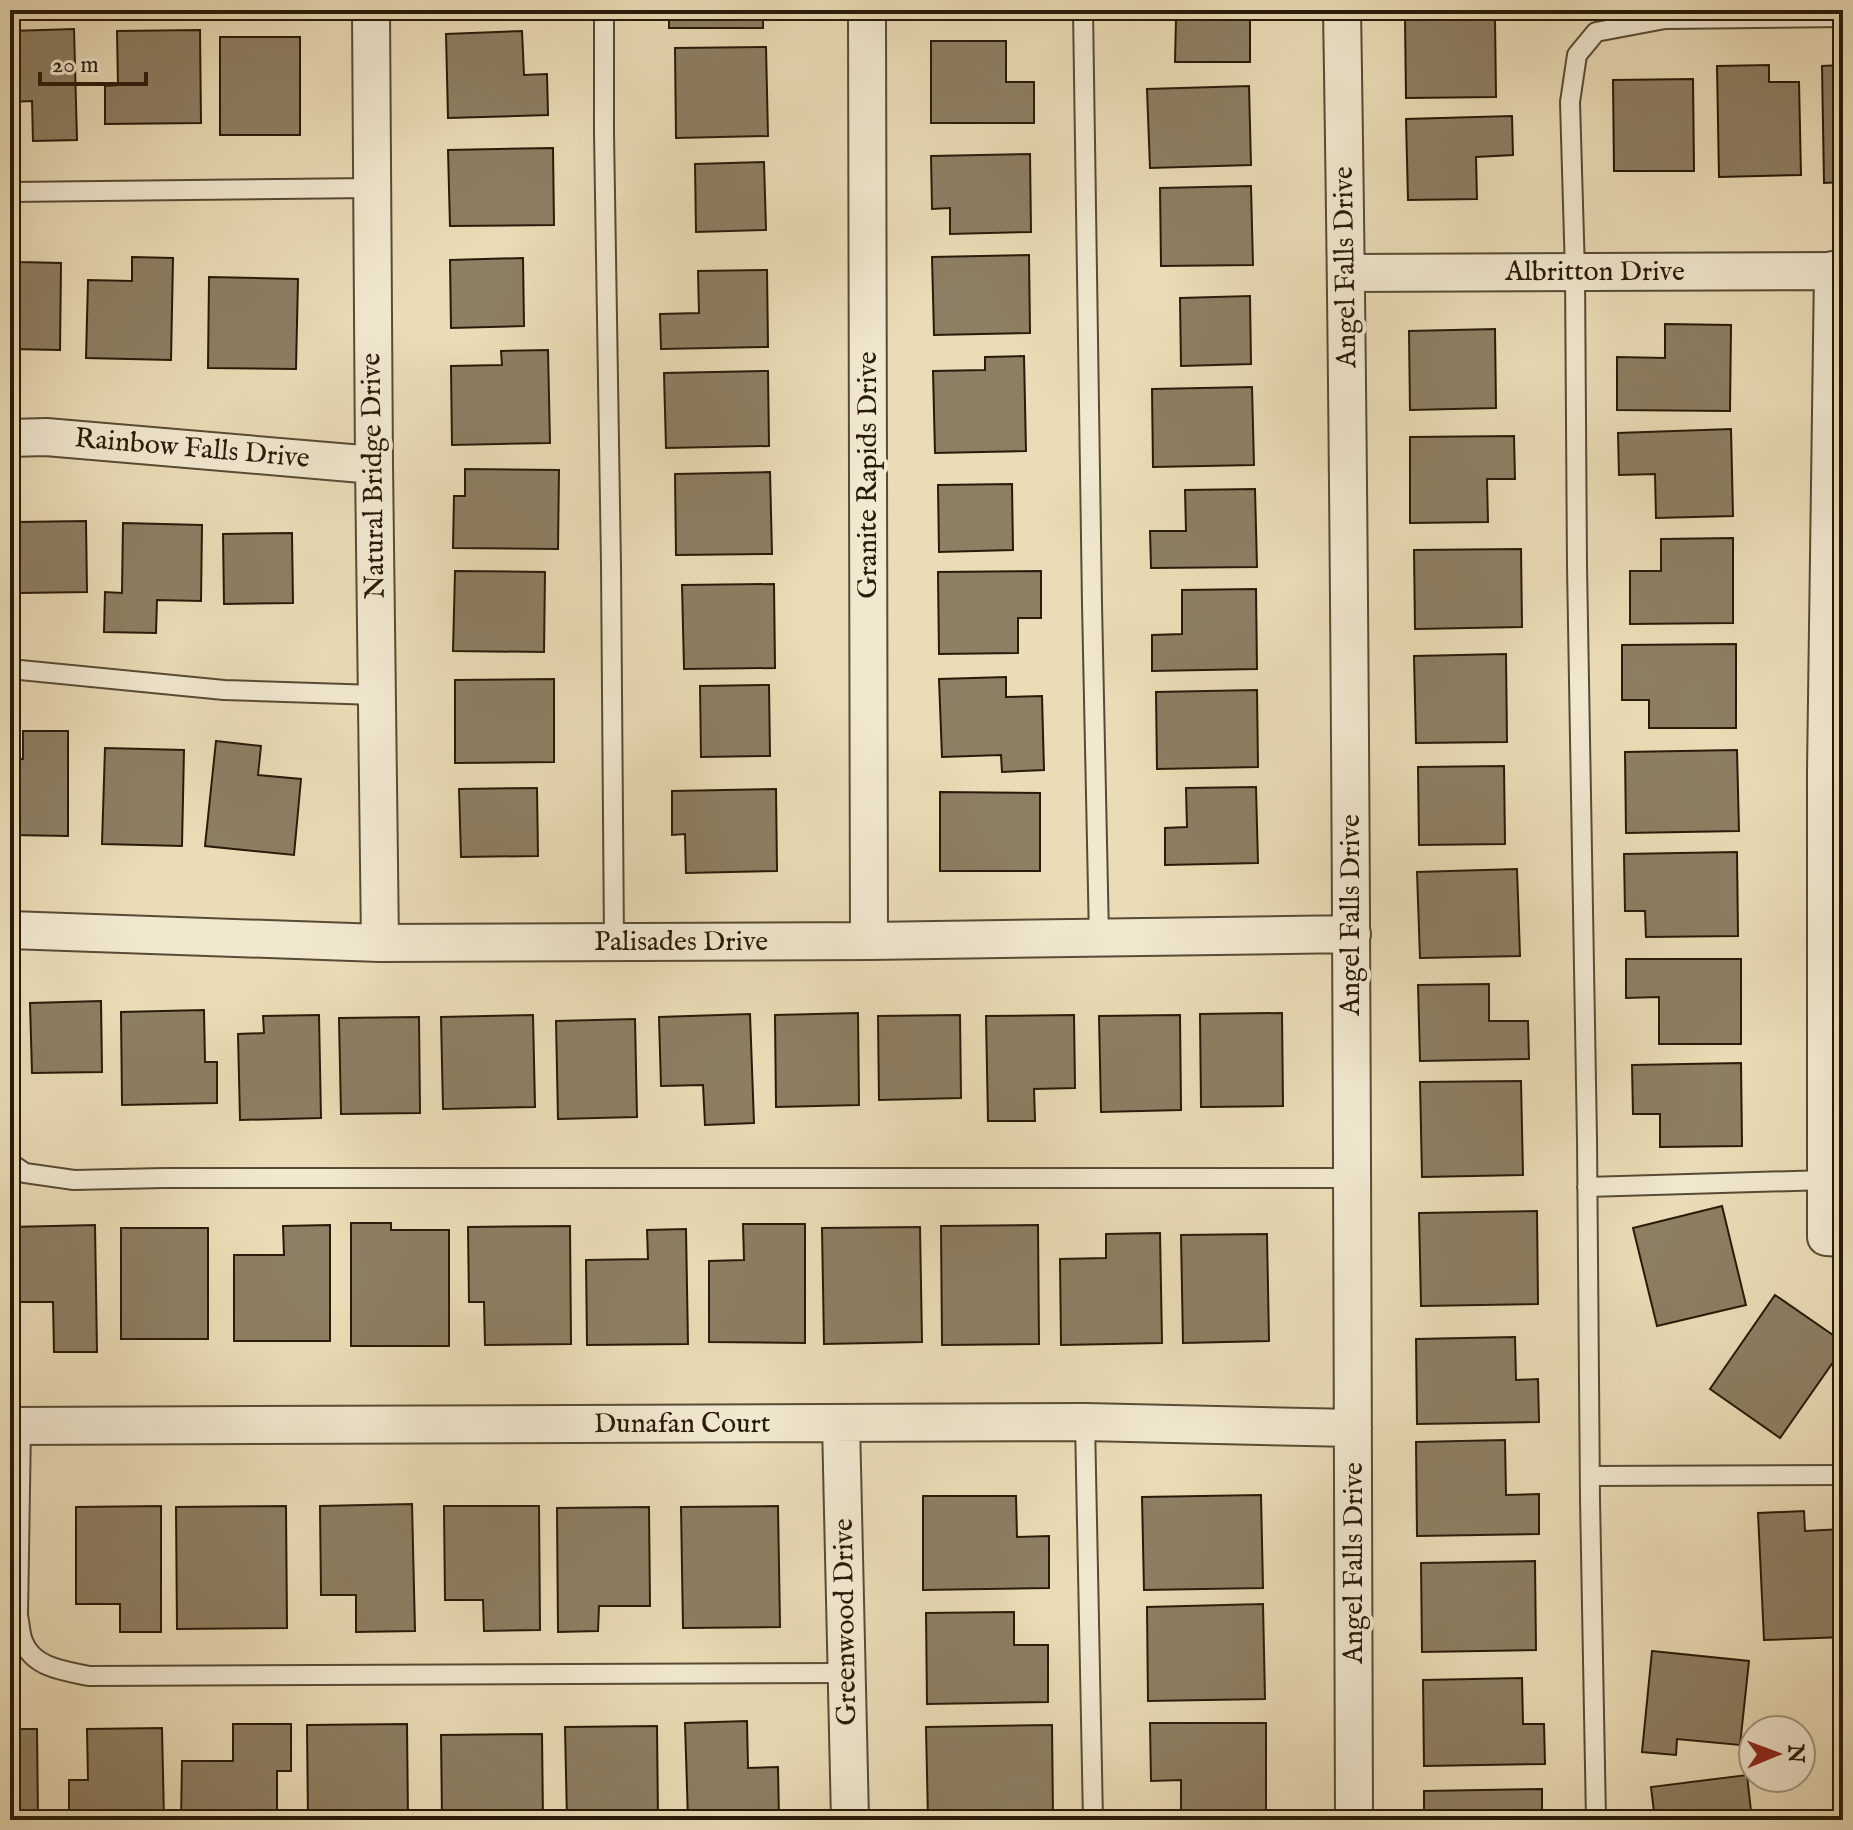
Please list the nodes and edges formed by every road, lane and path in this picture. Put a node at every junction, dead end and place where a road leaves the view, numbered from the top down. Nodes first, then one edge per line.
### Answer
1 (371, 10) edge
2 (604, 10) edge
3 (867, 10) edge
4 (1083, 10) edge
5 (1342, 10) edge
6 (1843, 17) edge
7 (372, 188) junction
8 (10, 192) edge
9 (1838, 270) edge
10 (1575, 272) junction
11 (1347, 273) junction
12 (10, 438) edge
13 (374, 465) junction
14 (1836, 510) edge
15 (10, 669) edge
16 (376, 695) junction
17 (1834, 771) edge
18 (10, 930) edge
19 (1352, 934) junction
20 (1099, 938) junction
21 (869, 941) junction
22 (614, 942) junction
23 (380, 943) junction
24 (1834, 995) edge
25 (10, 1163) edge
26 (1352, 1178) junction
27 (1826, 1180) junction
28 (1587, 1187) junction
29 (1834, 1237) edge
30 (1085, 1422) junction
31 (841, 1423) junction
32 (15, 1426) edge
33 (1353, 1428) junction
34 (1843, 1475) edge
35 (1590, 1476) junction
36 (847, 1673) junction
37 (850, 1820) edge
38 (1093, 1820) edge
39 (1354, 1820) edge
40 (1596, 1820) edge

1 - 7 street, Natural Bridge Drive
2 - 22 lane
3 - 21 street, Granite Rapids Drive
4 - 20 lane
5 - 11 street, Angel Falls Drive
6 - 10 lane
7 - 8 lane
7 - 13 street, Natural Bridge Drive
9 - 10 street, Albritton Drive
9 - 14 street
10 - 11 street, Albritton Drive
10 - 28 lane
11 - 19 street, Angel Falls Drive
12 - 13 street, Rainbow Falls Drive
13 - 16 street, Natural Bridge Drive
14 - 17 street
15 - 16 lane
16 - 23 street, Natural Bridge Drive
17 - 24 street
18 - 23 street, Palisades Drive
19 - 20 street, Palisades Drive
19 - 26 street, Angel Falls Drive
20 - 21 street, Palisades Drive
21 - 22 street, Palisades Drive
22 - 23 street, Palisades Drive
24 - 27 street
25 - 26 lane
26 - 33 street, Angel Falls Drive
27 - 28 lane
27 - 29 street
28 - 35 lane
30 - 31 street, Dunafan Court
30 - 33 street, Dunafan Court
30 - 38 lane
31 - 32 street, Dunafan Court
31 - 36 street, Greenwood Drive
32 - 36 lane
33 - 39 street, Angel Falls Drive
34 - 35 lane
35 - 40 lane
36 - 37 street, Greenwood Drive

